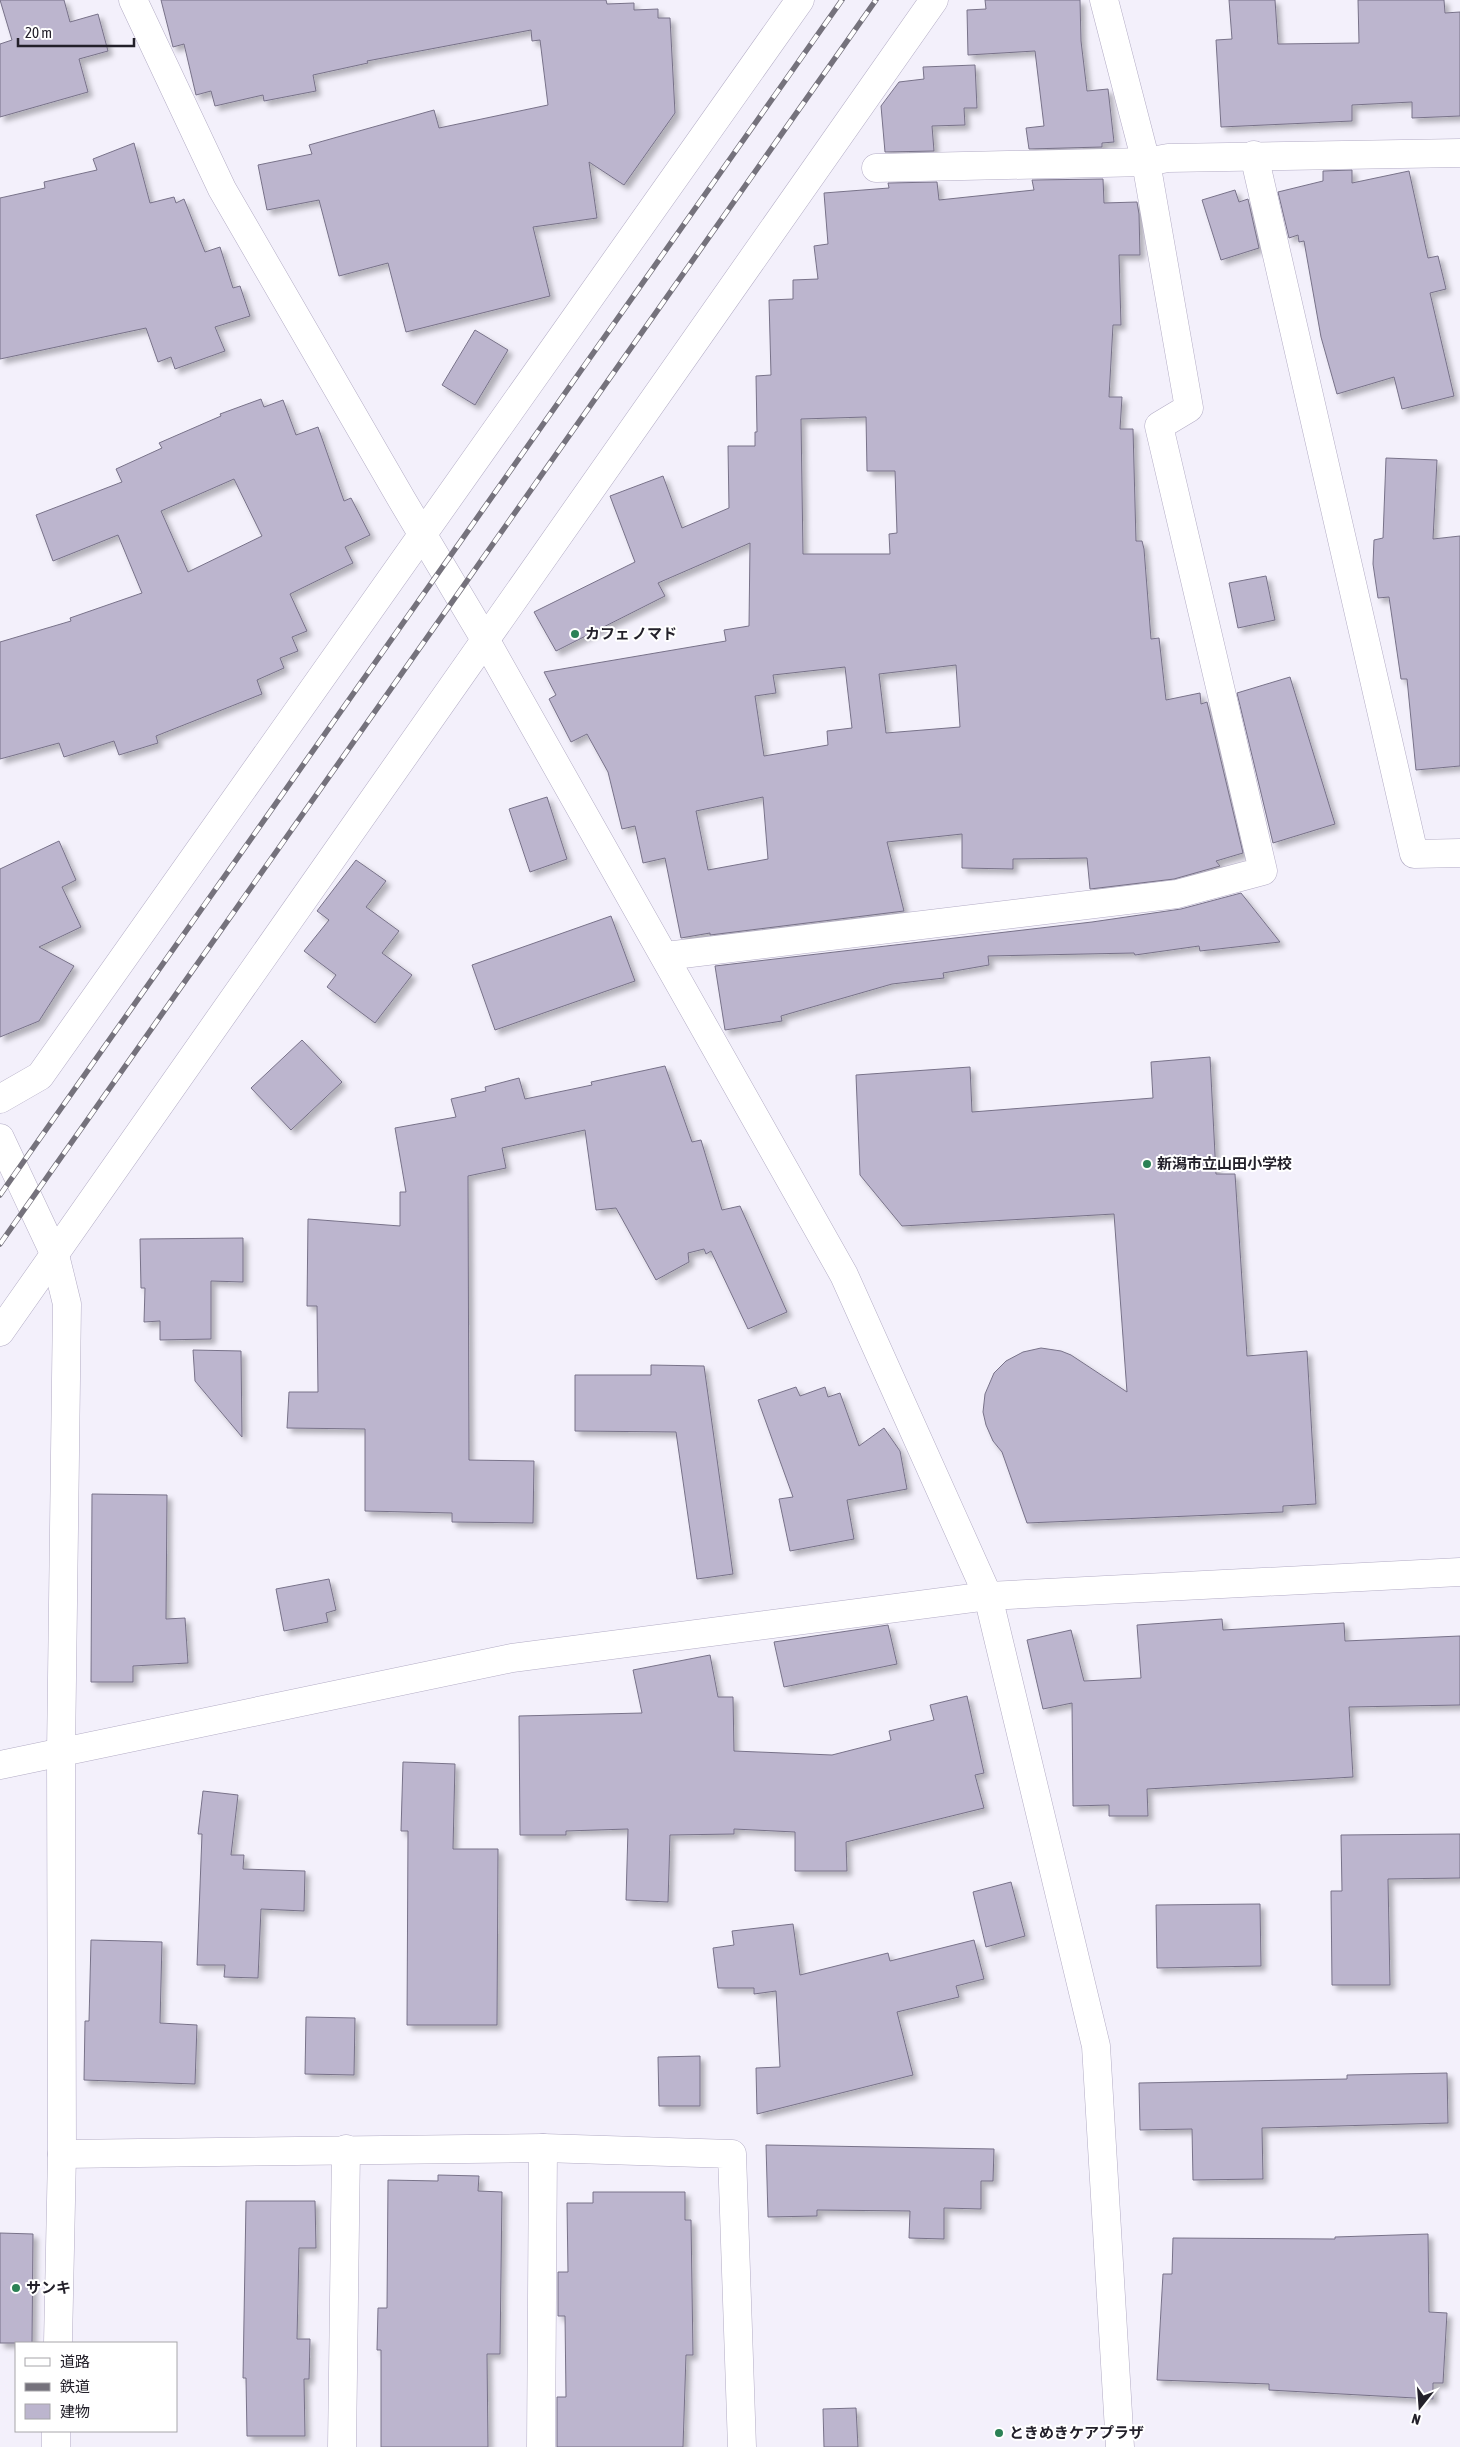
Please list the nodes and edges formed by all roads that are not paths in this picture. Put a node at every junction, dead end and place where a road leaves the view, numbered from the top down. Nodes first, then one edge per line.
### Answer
1 (133, 0) edge
2 (800, 0) edge
3 (934, 0) edge
4 (1104, 0) edge
5 (1460, 153) edge
6 (1254, 155) junction
7 (1146, 162) junction
8 (876, 168) dead end
9 (422, 534) junction
10 (486, 641) junction
11 (1460, 853) edge
12 (666, 956) junction
13 (0, 1099) edge
14 (0, 1138) edge
15 (55, 1255) junction
16 (0, 1332) edge
17 (1460, 1572) edge
18 (988, 1596) junction
19 (62, 1753) junction
20 (0, 1765) edge
21 (544, 2148) junction
22 (346, 2149) junction
23 (62, 2154) junction
24 (58, 2342) edge
25 (56, 2432) edge
26 (56, 2447) edge
27 (342, 2447) edge
28 (540, 2447) edge
29 (742, 2447) edge
30 (1120, 2447) edge

1 - 9 street
2 - 9 street
3 - 10 street
4 - 7 street
5 - 6 street
6 - 7 street
6 - 11 street
7 - 8 street
7 - 12 street
9 - 10 street
9 - 13 street
10 - 12 street
10 - 15 street
12 - 18 street
14 - 15 street
15 - 16 street
15 - 19 street
17 - 18 street
18 - 19 street
18 - 30 street
19 - 20 street
19 - 23 street
21 - 22 street
21 - 28 street
21 - 29 street
22 - 23 street
22 - 27 street
23 - 24 street
25 - 26 street

